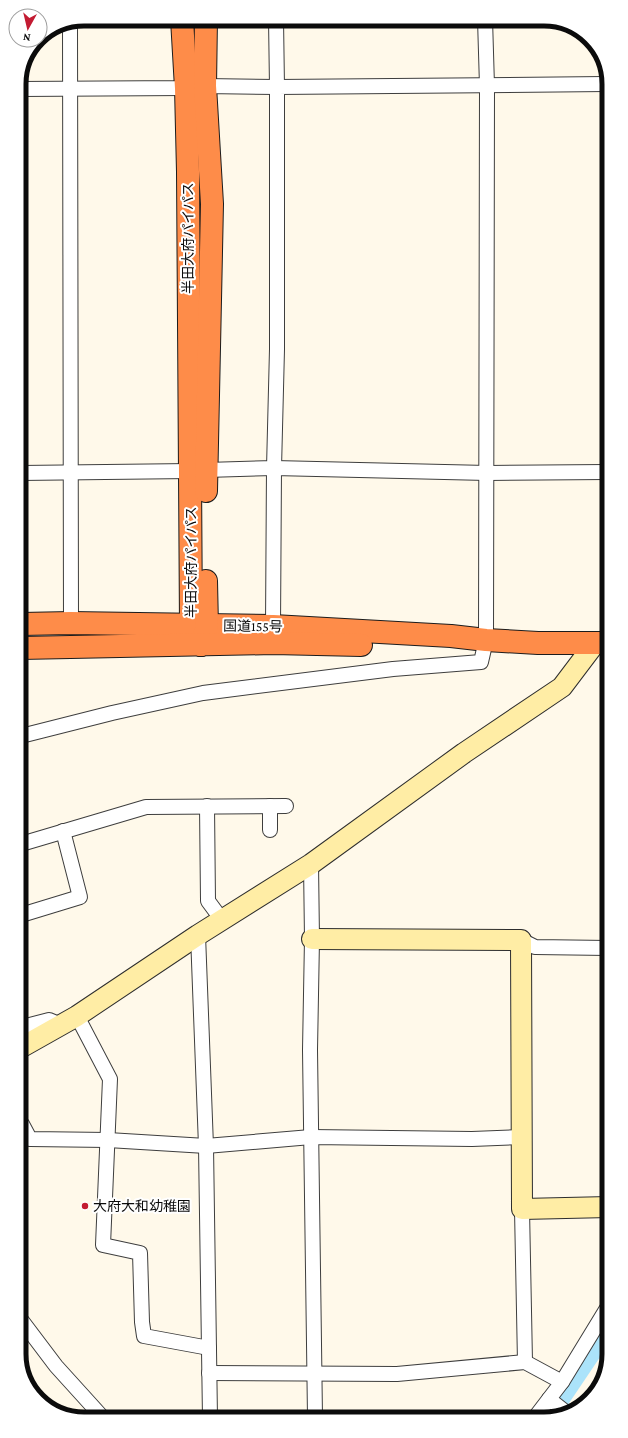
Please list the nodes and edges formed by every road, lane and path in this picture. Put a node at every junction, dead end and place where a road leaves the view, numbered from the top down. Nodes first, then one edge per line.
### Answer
1 (183, 26) edge
2 (205, 26) edge
3 (276, 26) edge
4 (485, 26) edge
5 (70, 28) edge
6 (602, 84) edge
7 (487, 86) junction
8 (196, 87) junction
9 (277, 87) junction
10 (26, 89) edge
11 (71, 89) junction
12 (274, 468) junction
13 (198, 470) junction
14 (602, 472) edge
15 (26, 473) edge
16 (70, 473) junction
17 (487, 473) junction
18 (71, 623) junction
19 (26, 624) edge
20 (273, 626) junction
21 (200, 632) junction
22 (486, 640) junction
23 (601, 642) edge
24 (26, 648) edge
25 (26, 735) edge
26 (207, 806) junction
27 (270, 806) junction
28 (286, 806) dead end
29 (270, 830) dead end
30 (63, 831) junction
31 (26, 842) edge
32 (311, 864) junction
33 (26, 913) edge
34 (222, 920) junction
35 (198, 934) junction
36 (312, 939) junction
37 (521, 940) junction
38 (602, 948) edge
39 (69, 1020) junction
40 (26, 1026) edge
41 (26, 1045) edge
42 (26, 1132) edge
43 (311, 1137) junction
44 (522, 1137) junction
45 (108, 1140) junction
46 (206, 1146) junction
47 (602, 1207) edge
48 (522, 1209) junction
49 (602, 1316) edge
50 (26, 1325) edge
51 (209, 1348) junction
52 (526, 1362) junction
53 (209, 1373) junction
54 (315, 1373) junction
55 (562, 1382) junction
56 (549, 1399) junction
57 (562, 1409) edge
58 (98, 1412) edge
59 (210, 1412) edge
60 (315, 1412) edge
61 (539, 1412) edge

1 - 8 highway, 半田大府パイパス
2 - 8 highway, 半田大府パイパス
3 - 9 street
4 - 7 street
5 - 11 street
6 - 7 street
7 - 9 street
7 - 17 street
8 - 9 street
8 - 11 street
8 - 13 highway, 半田大府パイパス
9 - 12 street
10 - 11 street
11 - 16 street
12 - 13 street
12 - 17 street
12 - 20 street
13 - 16 street
13 - 21 highway, 半田大府パイパス
14 - 17 street
15 - 16 street
16 - 18 street
17 - 22 street
18 - 19 highway, 国道155号
18 - 21 highway, 国道155号
20 - 21 highway, 国道155号
20 - 22 highway, 国道155号
21 - 22 highway, 国道155号
21 - 24 highway, 国道155号
22 - 23 highway, 国道155号
22 - 25 street
23 - 32 street
26 - 27 street
26 - 30 street
26 - 34 street
27 - 28 street
27 - 29 street
30 - 31 street
30 - 33 street
32 - 34 street
32 - 36 street
34 - 35 street
35 - 39 street
35 - 46 street
36 - 37 street
36 - 43 street
37 - 38 street
37 - 44 street
39 - 40 street
39 - 41 street
39 - 45 street
42 - 45 street
43 - 44 street
43 - 46 street
43 - 54 street
44 - 48 street
45 - 46 street
45 - 51 street
46 - 51 street
47 - 48 street
48 - 52 street
49 - 55 street
50 - 58 street
51 - 53 street
52 - 54 street
52 - 55 street
53 - 54 street
53 - 59 street
54 - 60 street
55 - 56 street
56 - 57 street
56 - 61 street

